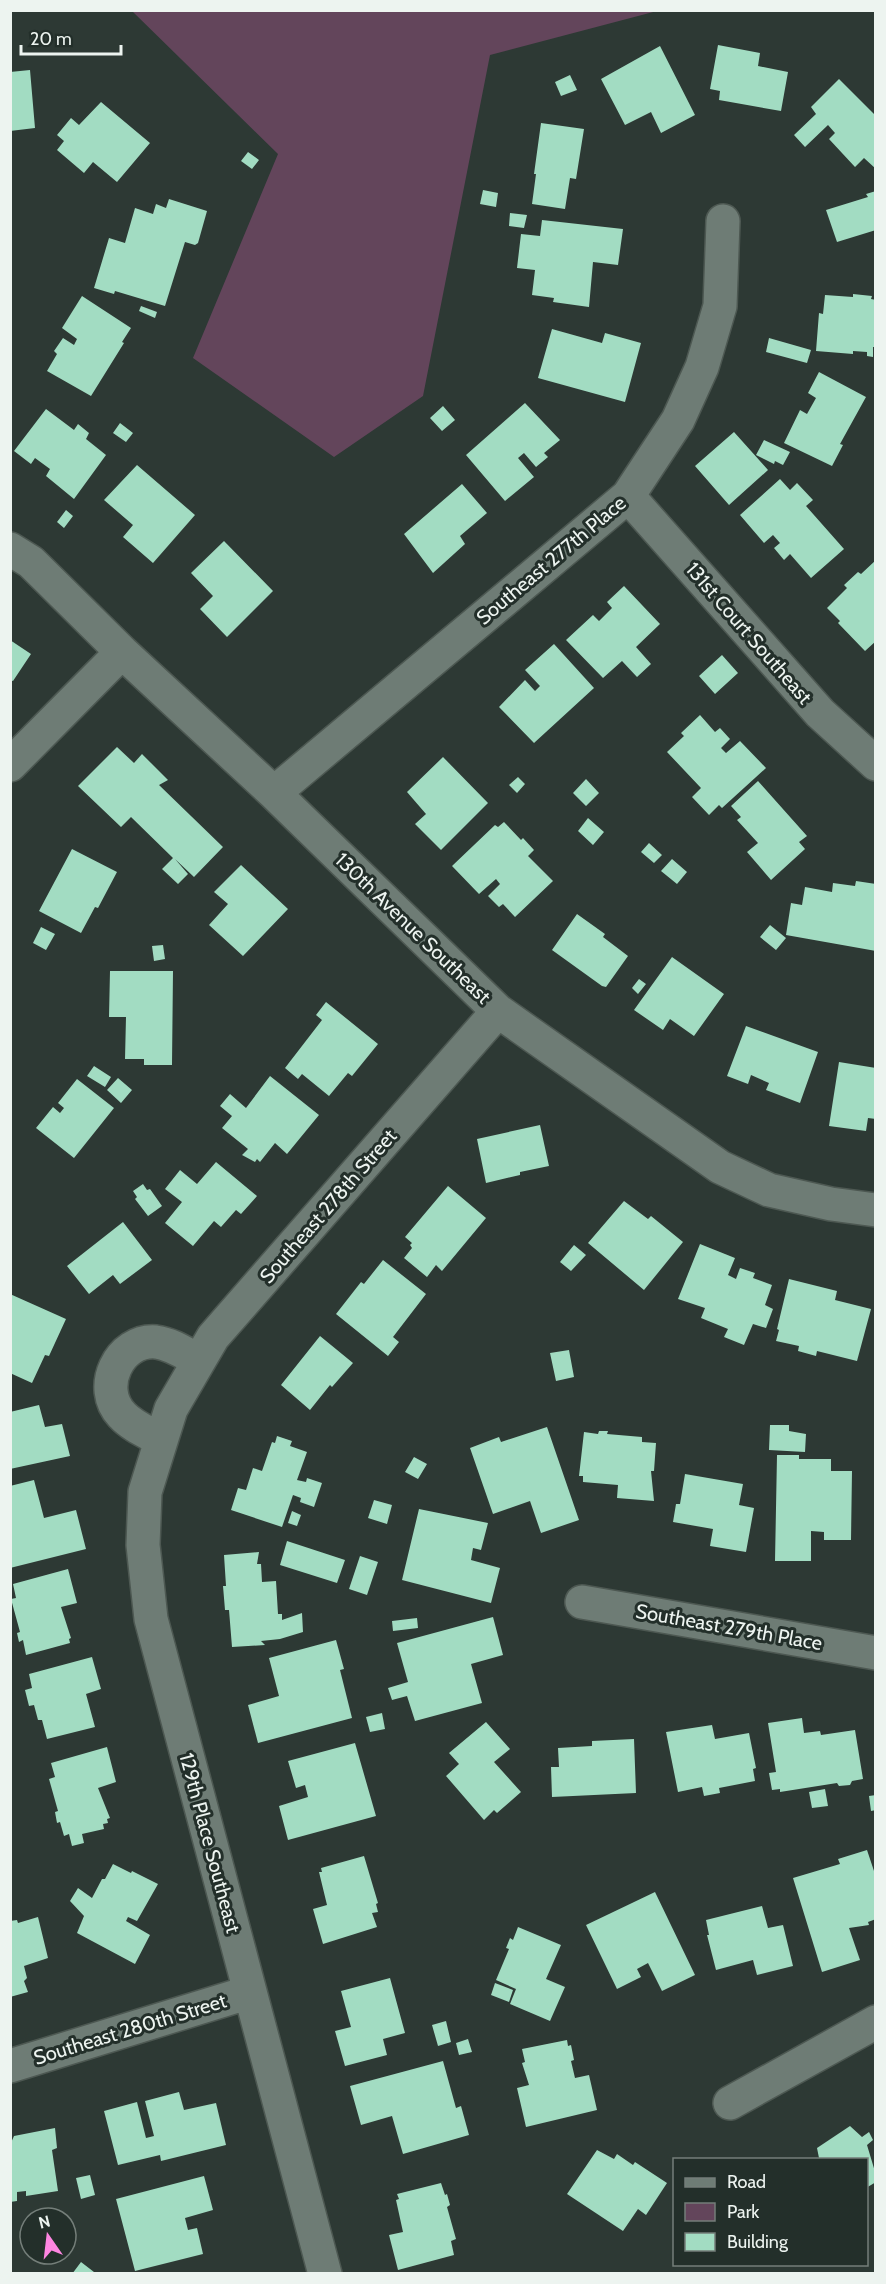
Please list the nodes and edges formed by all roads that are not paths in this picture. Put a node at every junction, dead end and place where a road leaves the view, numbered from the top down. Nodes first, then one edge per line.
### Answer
1 (723, 221) dead end
2 (628, 496) junction
3 (10, 549) edge
4 (122, 652) junction
5 (876, 764) edge
6 (10, 765) edge
7 (274, 793) junction
8 (498, 1011) junction
9 (876, 1210) edge
10 (199, 1361) junction
11 (171, 1409) joint
12 (161, 1440) junction
13 (582, 1602) dead end
14 (876, 1653) edge
15 (249, 1992) junction
16 (876, 2022) edge
17 (10, 2066) edge
18 (730, 2103) dead end
19 (325, 2274) edge

1 - 2 street, Southeast 277th Place
2 - 5 street, 131st Court Southeast
2 - 7 street, Southeast 277th Place
3 - 4 street, 130th Avenue Southeast
4 - 6 street
4 - 7 street, 130th Avenue Southeast
7 - 8 street, 130th Avenue Southeast
8 - 9 street, 130th Avenue Southeast
8 - 10 street, Southeast 278th Street
10 - 11 street, Southeast 278th Street
10 - 12 street
11 - 12 street, 129th Place Southeast
12 - 15 street, 129th Place Southeast
13 - 14 street, Southeast 279th Place
15 - 17 street, Southeast 280th Street
15 - 19 street, 129th Place Southeast
16 - 18 street

